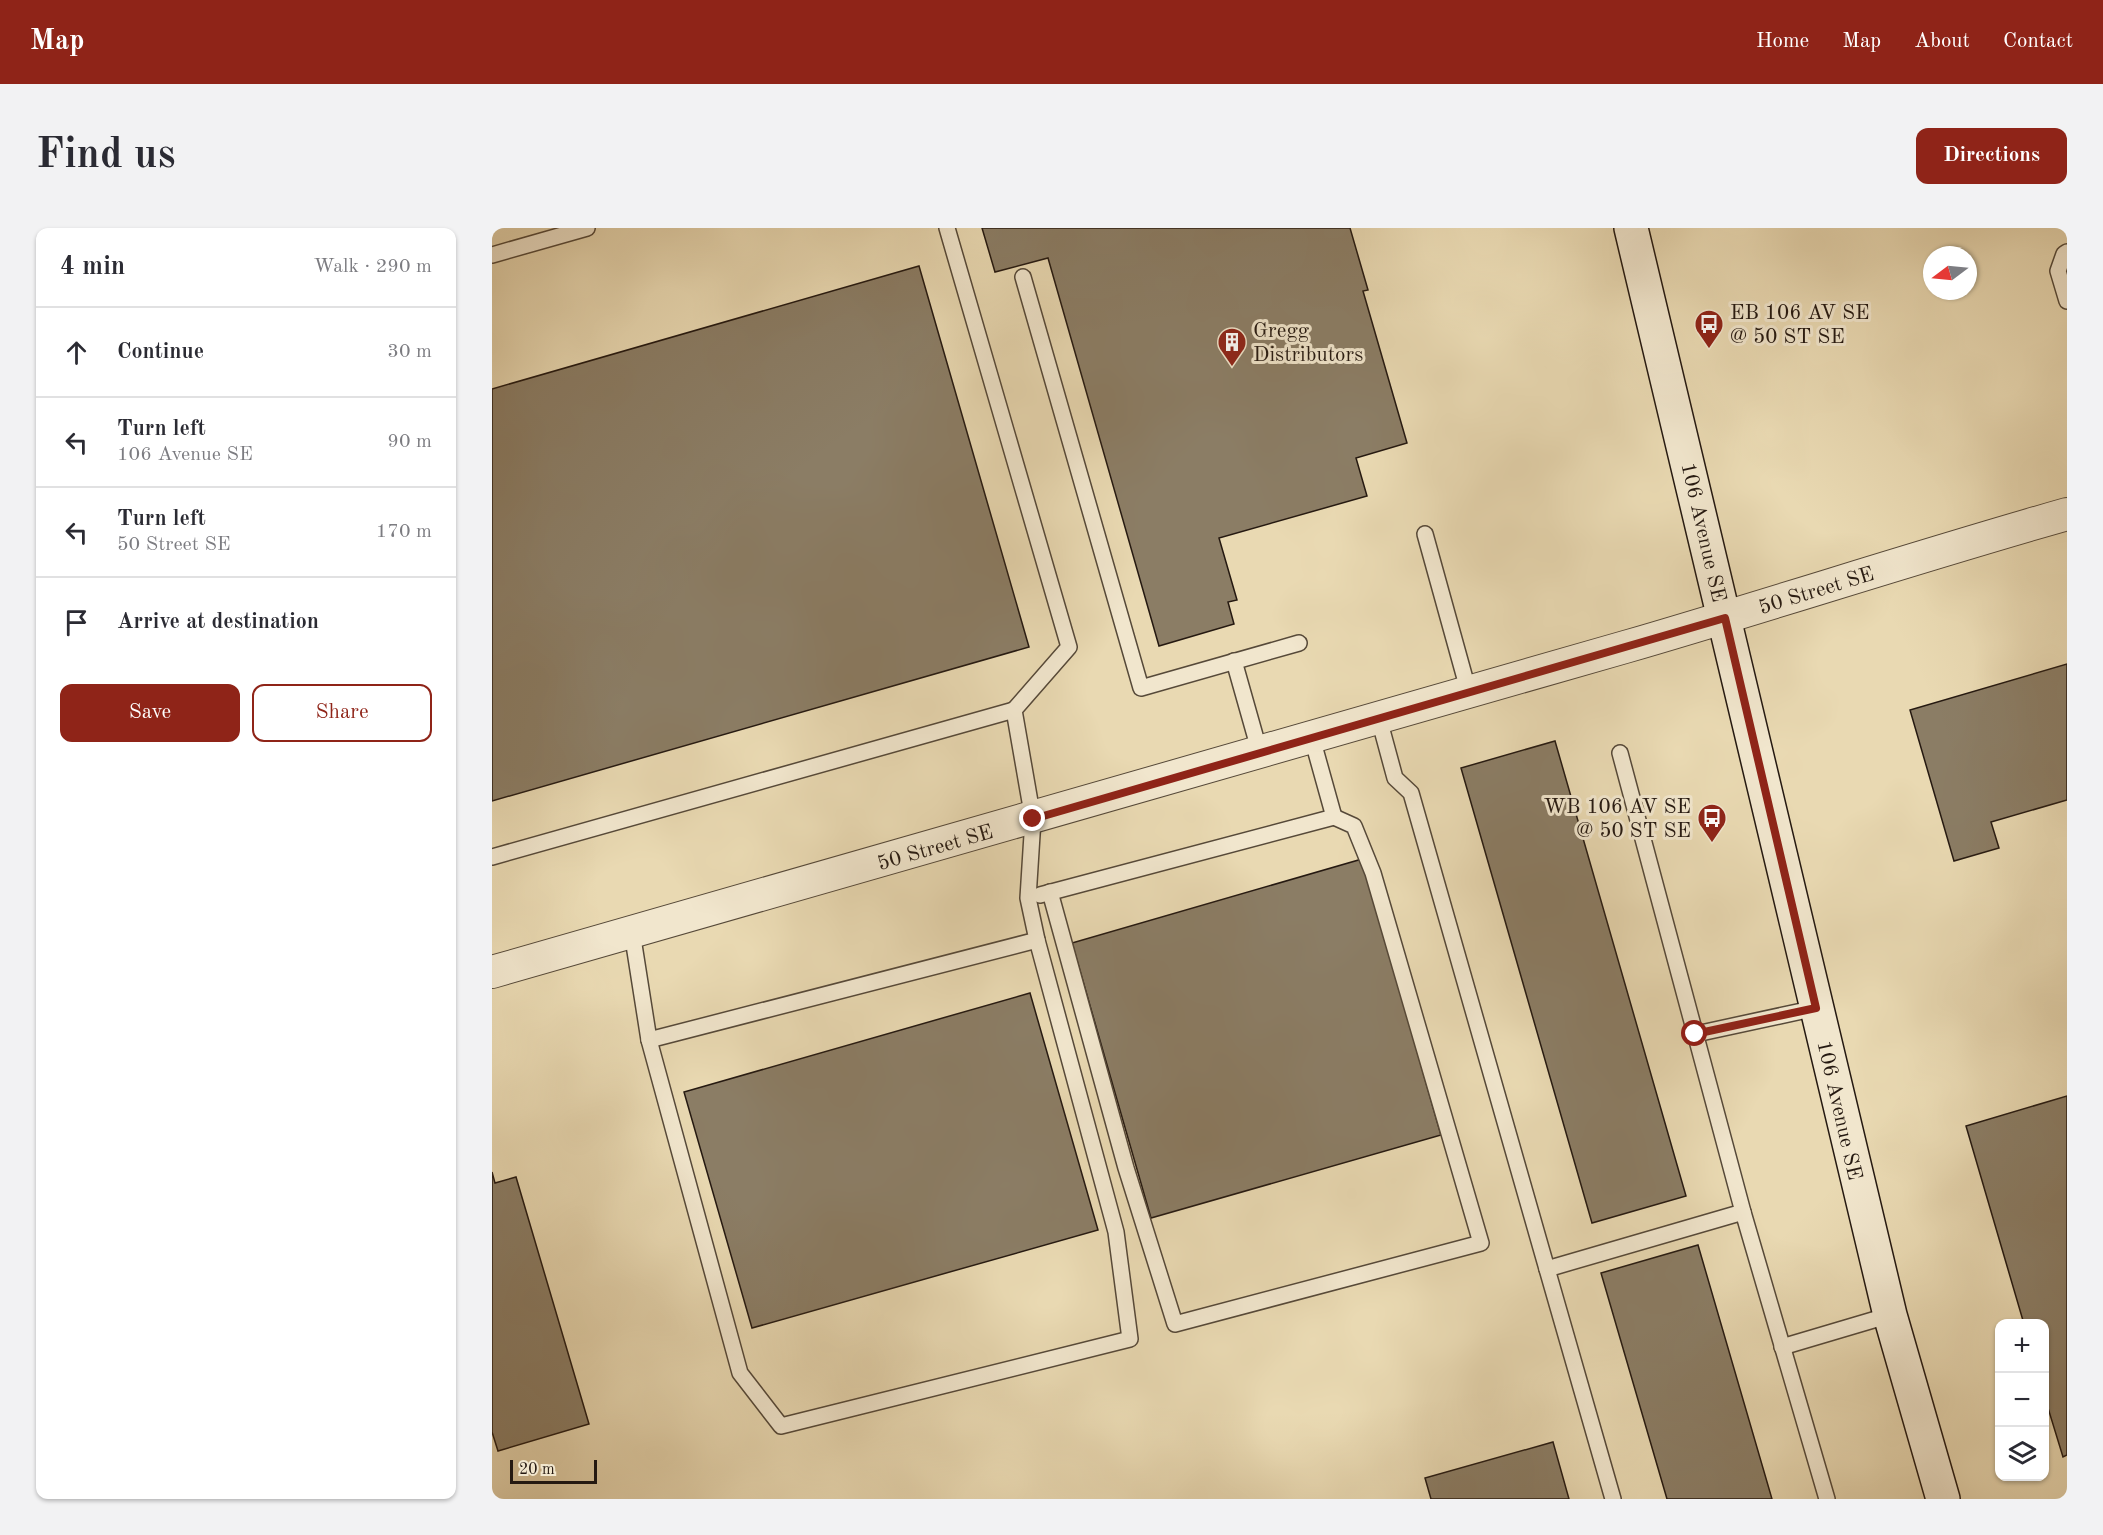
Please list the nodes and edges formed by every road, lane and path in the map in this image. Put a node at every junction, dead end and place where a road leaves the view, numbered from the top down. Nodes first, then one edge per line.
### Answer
1 (587, 228) edge
2 (947, 228) edge
3 (1631, 228) edge
4 (2067, 252) edge
5 (492, 255) edge
6 (1023, 277) dead end
7 (2067, 301) edge
8 (2067, 514) edge
9 (1425, 534) dead end
10 (1725, 618) junction
11 (1299, 643) dead end
12 (1234, 661) junction
13 (1469, 693) junction
14 (1014, 710) junction
15 (1379, 719) junction
16 (1312, 738) junction
17 (1260, 753) junction
18 (1620, 753) dead end
19 (1334, 817) junction
20 (1033, 819) junction
21 (492, 857) edge
22 (1050, 892) junction
23 (1028, 898) junction
24 (632, 932) junction
25 (1037, 940) junction
26 (492, 972) edge
27 (1816, 1008) junction
28 (1695, 1034) junction
29 (649, 1040) junction
30 (1743, 1212) junction
31 (1546, 1269) junction
32 (1890, 1315) junction
33 (1782, 1347) junction
34 (1613, 1499) edge
35 (1827, 1499) edge
36 (1943, 1499) edge

1 - 5 lane
2 - 14 lane
3 - 10 street, 106 Avenue SE
4 - 7 lane
6 - 12 lane
8 - 10 street, 50 Street SE
9 - 13 lane
10 - 13 street, 50 Street SE
10 - 27 street, 106 Avenue SE
11 - 12 lane
12 - 17 lane
13 - 15 street, 50 Street SE
14 - 20 lane
14 - 21 lane
15 - 16 street, 50 Street SE
15 - 31 lane
16 - 17 street, 50 Street SE
16 - 19 lane
17 - 20 street, 50 Street SE
18 - 28 lane
19 - 22 lane
19 - 22 lane
20 - 23 lane
20 - 24 street, 50 Street SE
22 - 23 lane
23 - 25 lane
24 - 26 street, 50 Street SE
24 - 29 lane
25 - 29 lane
25 - 29 lane
27 - 28 lane
27 - 32 street, 106 Avenue SE
28 - 30 lane
30 - 31 lane
30 - 33 lane
31 - 34 lane
32 - 33 lane
32 - 36 street, 106 Avenue SE
33 - 35 lane

